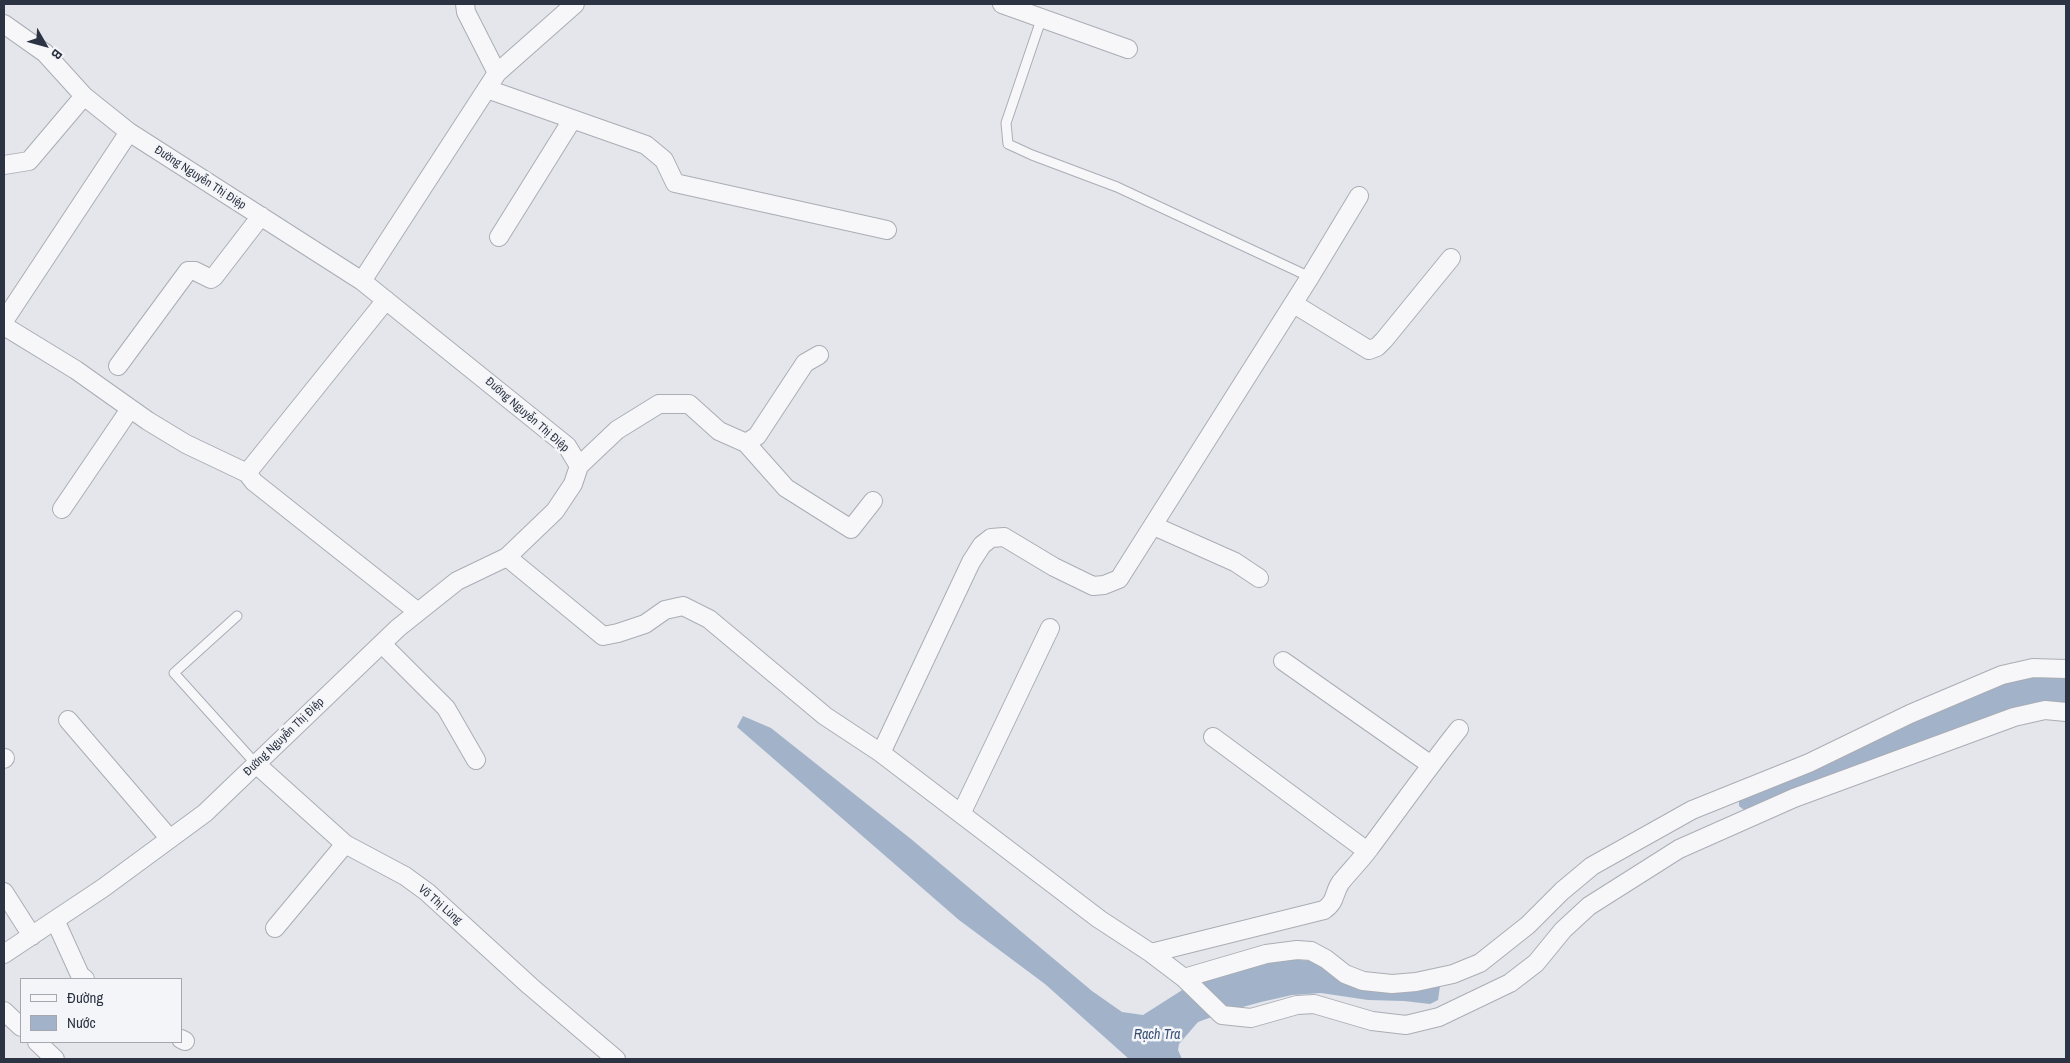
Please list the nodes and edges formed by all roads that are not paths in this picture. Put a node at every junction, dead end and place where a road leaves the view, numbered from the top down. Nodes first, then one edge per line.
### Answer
1 (465, 4) edge
2 (575, 4) edge
3 (1002, 4) edge
4 (1042, 17) junction
5 (4, 24) edge
6 (1128, 49) dead end
7 (497, 73) junction
8 (487, 89) junction
9 (84, 96) junction
10 (572, 120) junction
11 (129, 132) junction
12 (4, 165) edge
13 (1359, 196) dead end
14 (261, 216) junction
15 (887, 230) dead end
16 (499, 237) dead end
17 (1451, 258) dead end
18 (1310, 277) junction
19 (362, 281) junction
20 (386, 300) junction
21 (1294, 304) junction
22 (4, 321) edge
23 (4, 326) edge
24 (819, 355) dead end
25 (118, 366) dead end
26 (130, 409) junction
27 (746, 443) junction
28 (579, 466) junction
29 (247, 473) junction
30 (873, 501) dead end
31 (62, 509) dead end
32 (1154, 526) junction
33 (508, 557) junction
34 (1259, 578) dead end
35 (418, 612) junction
36 (237, 616) dead end
37 (1050, 628) dead end
38 (382, 644) junction
39 (1283, 661) dead end
40 (2066, 669) edge
41 (2066, 712) edge
42 (68, 720) dead end
43 (1460, 729) dead end
44 (1212, 736) dead end
45 (881, 753) junction
46 (476, 760) dead end
47 (256, 764) junction
48 (1431, 765) junction
49 (961, 814) junction
50 (170, 839) junction
51 (345, 844) junction
52 (1367, 851) junction
53 (4, 892) edge
54 (55, 920) junction
55 (275, 928) dead end
56 (32, 936) junction
57 (4, 954) edge
58 (1151, 954) junction
59 (84, 978) edge
60 (1187, 980) junction
61 (4, 1011) edge
62 (20, 1027) edge
63 (38, 1043) edge
64 (56, 1059) edge
65 (616, 1059) edge

1 - 7 street
2 - 7 street
3 - 4 street
4 - 6 street
4 - 18 lane
5 - 9 street, Đường Nguyễn Thị Điệp
7 - 8 street
8 - 10 street
8 - 19 street
9 - 11 street, Đường Nguyễn Thị Điệp
9 - 12 street
10 - 15 street
10 - 16 street
11 - 14 street, Đường Nguyễn Thị Điệp
11 - 22 street
13 - 18 street
14 - 19 street, Đường Nguyễn Thị Điệp
14 - 25 street
17 - 21 street
18 - 21 street
19 - 20 street, Đường Nguyễn Thị Điệp
20 - 28 street, Đường Nguyễn Thị Điệp
20 - 29 street
21 - 32 street
23 - 26 street
24 - 27 street
26 - 29 street
26 - 31 street
27 - 28 street
27 - 30 street
28 - 33 street, Đường Nguyễn Thị Điệp
29 - 35 street
32 - 34 street
32 - 45 street
33 - 35 street, Đường Nguyễn Thị Điệp
33 - 45 street
35 - 38 street, Đường Nguyễn Thị Điệp
36 - 47 lane
37 - 49 street
38 - 46 street
38 - 47 street, Đường Nguyễn Thị Điệp
39 - 48 street
40 - 60 street
41 - 60 street
42 - 50 street
43 - 48 street
44 - 52 street
45 - 49 street
47 - 50 street, Đường Nguyễn Thị Điệp
47 - 51 street, Võ Thị Lùng
48 - 52 street
49 - 58 street
50 - 54 street, Đường Nguyễn Thị Điệp
51 - 55 street
51 - 65 street, Võ Thị Lùng
52 - 58 street
53 - 56 street
54 - 56 street, Đường Nguyễn Thị Điệp
54 - 59 street
56 - 57 street, Đường Nguyễn Thị Điệp
58 - 60 street
61 - 62 street
63 - 64 street

